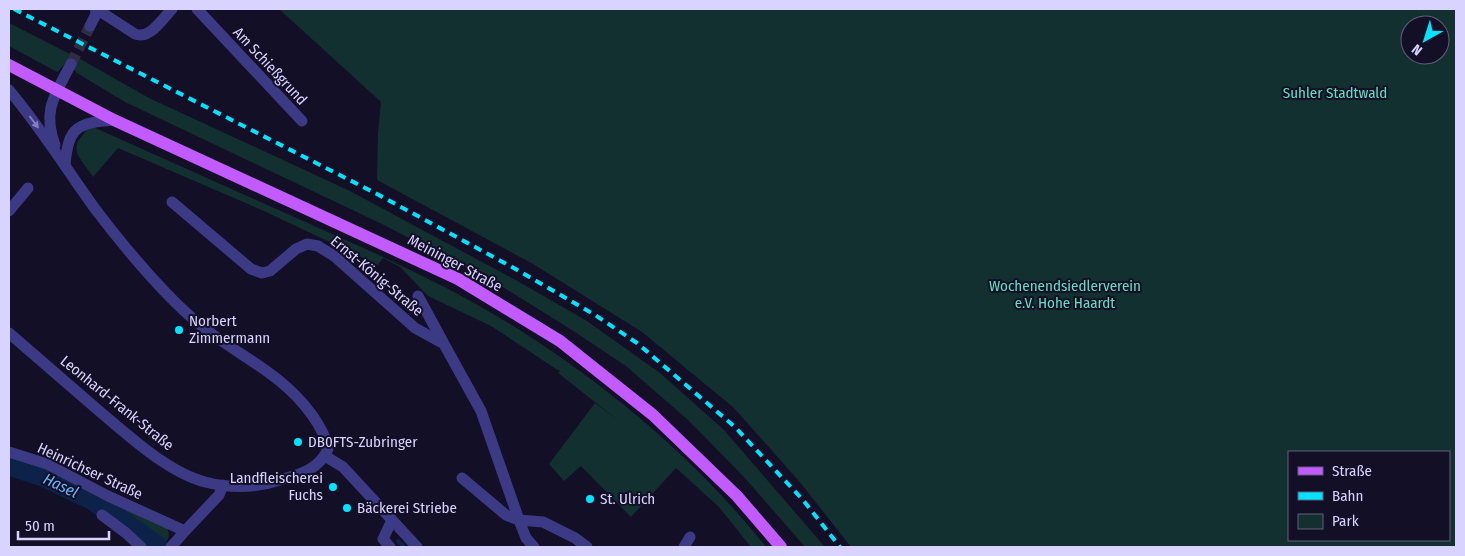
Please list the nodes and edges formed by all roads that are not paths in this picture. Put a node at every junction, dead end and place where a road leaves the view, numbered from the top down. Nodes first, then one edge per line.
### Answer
1 (97, 9) edge
2 (172, 9) edge
3 (197, 9) edge
4 (90, 26) tunnel mouth
5 (71, 64) tunnel mouth
6 (9, 65) edge
7 (9, 90) edge
8 (57, 91) junction
9 (114, 120) junction
10 (302, 121) dead end
11 (58, 154) junction
12 (65, 165) junction
13 (28, 188) dead end
14 (13, 199) edge
15 (172, 202) dead end
16 (9, 211) edge
17 (418, 296) dead end
18 (9, 333) edge
19 (444, 344) junction
20 (9, 452) edge
21 (325, 456) junction
22 (462, 478) dead end
23 (223, 485) junction
24 (102, 515) dead end
25 (392, 520) junction
26 (519, 520) junction
27 (185, 531) junction
28 (141, 547) edge
29 (171, 547) edge
30 (390, 547) edge
31 (417, 547) edge
32 (534, 547) edge
33 (587, 547) edge
34 (781, 547) edge

1 - 2 street
1 - 4 street
3 - 10 street, Am Schießgrund
5 - 8 street
6 - 8 main road, Meininger Straße
7 -> 11 street
8 - 9 main road, Meininger Straße
8 - 11 street
9 - 12 street
9 - 34 main road, Meininger Straße
11 - 12 street
12 - 21 street
13 - 14 street
14 - 16 street
15 - 19 street, Ernst-König-Straße
17 - 19 street, Ernst-König-Straße
18 - 23 street, Leonhard-Frank-Straße
19 - 26 street, Ernst-König-Straße
20 - 27 street, Heinrichser Straße
21 - 23 street, Leonhard-Frank-Straße
21 - 25 street
22 - 26 street
23 - 27 street
24 - 28 street
25 - 30 street
25 - 31 street
26 - 32 street, Ernst-König-Straße
26 - 33 street
27 - 29 street

